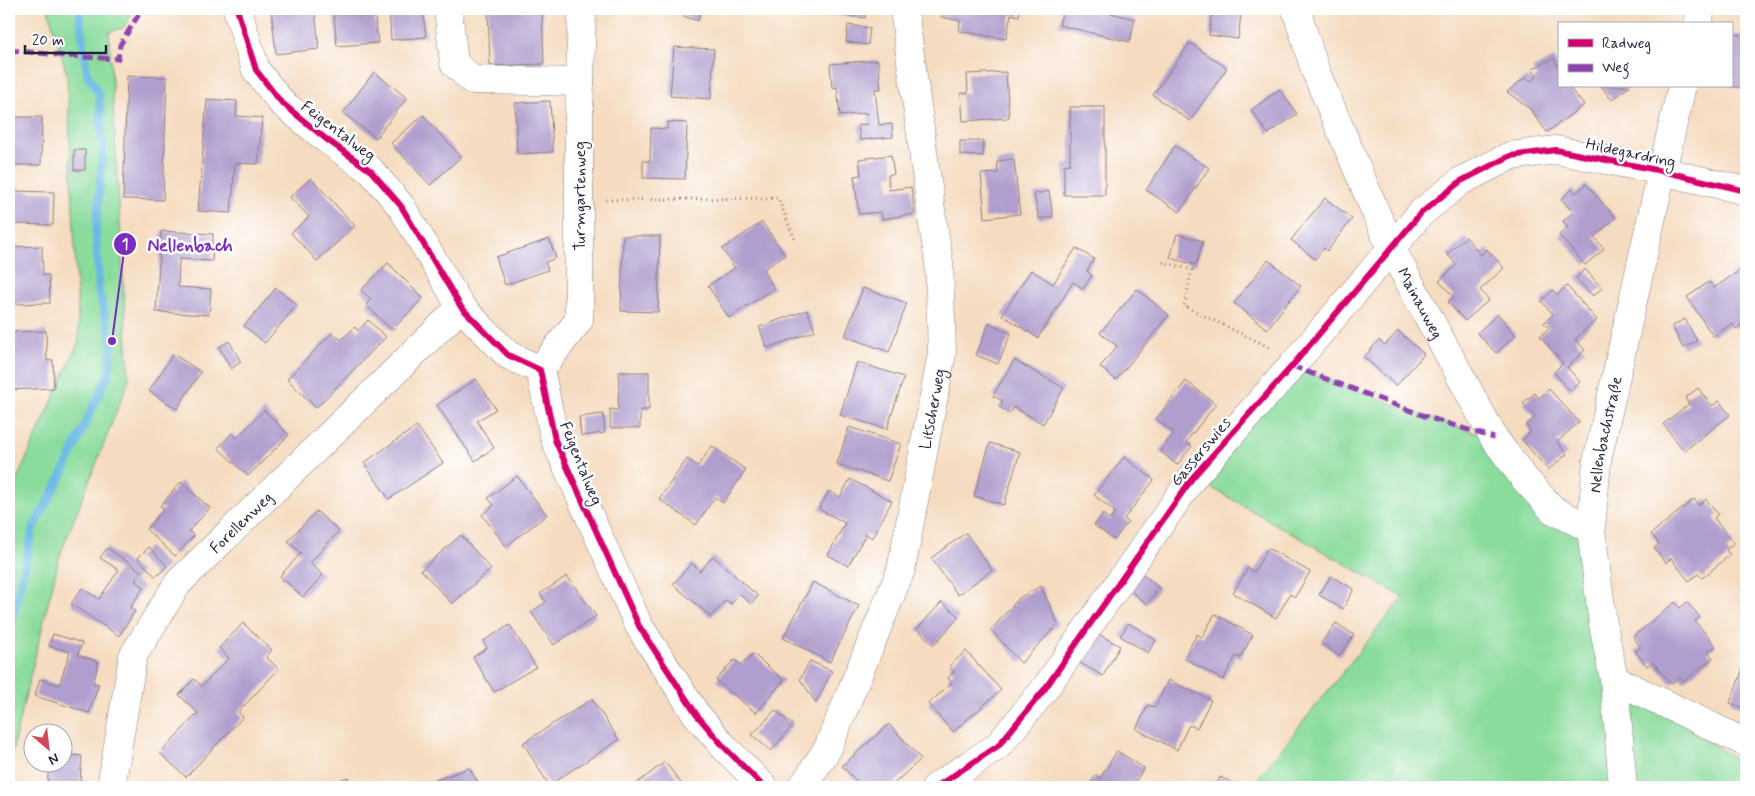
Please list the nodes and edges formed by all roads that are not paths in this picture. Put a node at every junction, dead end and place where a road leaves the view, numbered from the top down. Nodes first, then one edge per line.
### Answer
1 (237, 9) edge
2 (448, 9) edge
3 (582, 9) edge
4 (904, 9) edge
5 (1296, 9) edge
6 (1701, 9) edge
7 (1698, 22) edge
8 (580, 82) junction
9 (1682, 88) edge
10 (1510, 156) joint
11 (1662, 171) junction
12 (1746, 192) edge
13 (1391, 248) junction
14 (461, 307) junction
15 (540, 370) junction
16 (1591, 529) junction
17 (1614, 679) junction
18 (1746, 743) edge
19 (111, 787) edge
20 (764, 787) edge
21 (801, 787) edge
22 (936, 787) edge
23 (1623, 787) edge

1 - 14 street, Feigentalweg
2 - 8 street
3 - 8 street, Turmgartenweg
4 - 21 street, Litscherweg
5 - 13 street, Mainauweg
6 - 7 street
8 - 15 street, Turmgartenweg
9 - 11 street, Nellenbachstraße
10 - 11 street, Hildegardring
10 - 13 street, Gasserswies
11 - 12 street, Hildegardring
11 - 16 street, Nellenbachstraße
13 - 16 street, Mainauweg
13 - 22 street, Gasserswies
14 - 15 street, Feigentalweg
14 - 19 street, Forellenweg
15 - 20 street, Feigentalweg
16 - 17 street, Nellenbachstraße
17 - 18 street
17 - 23 street, Nellenbachstraße

